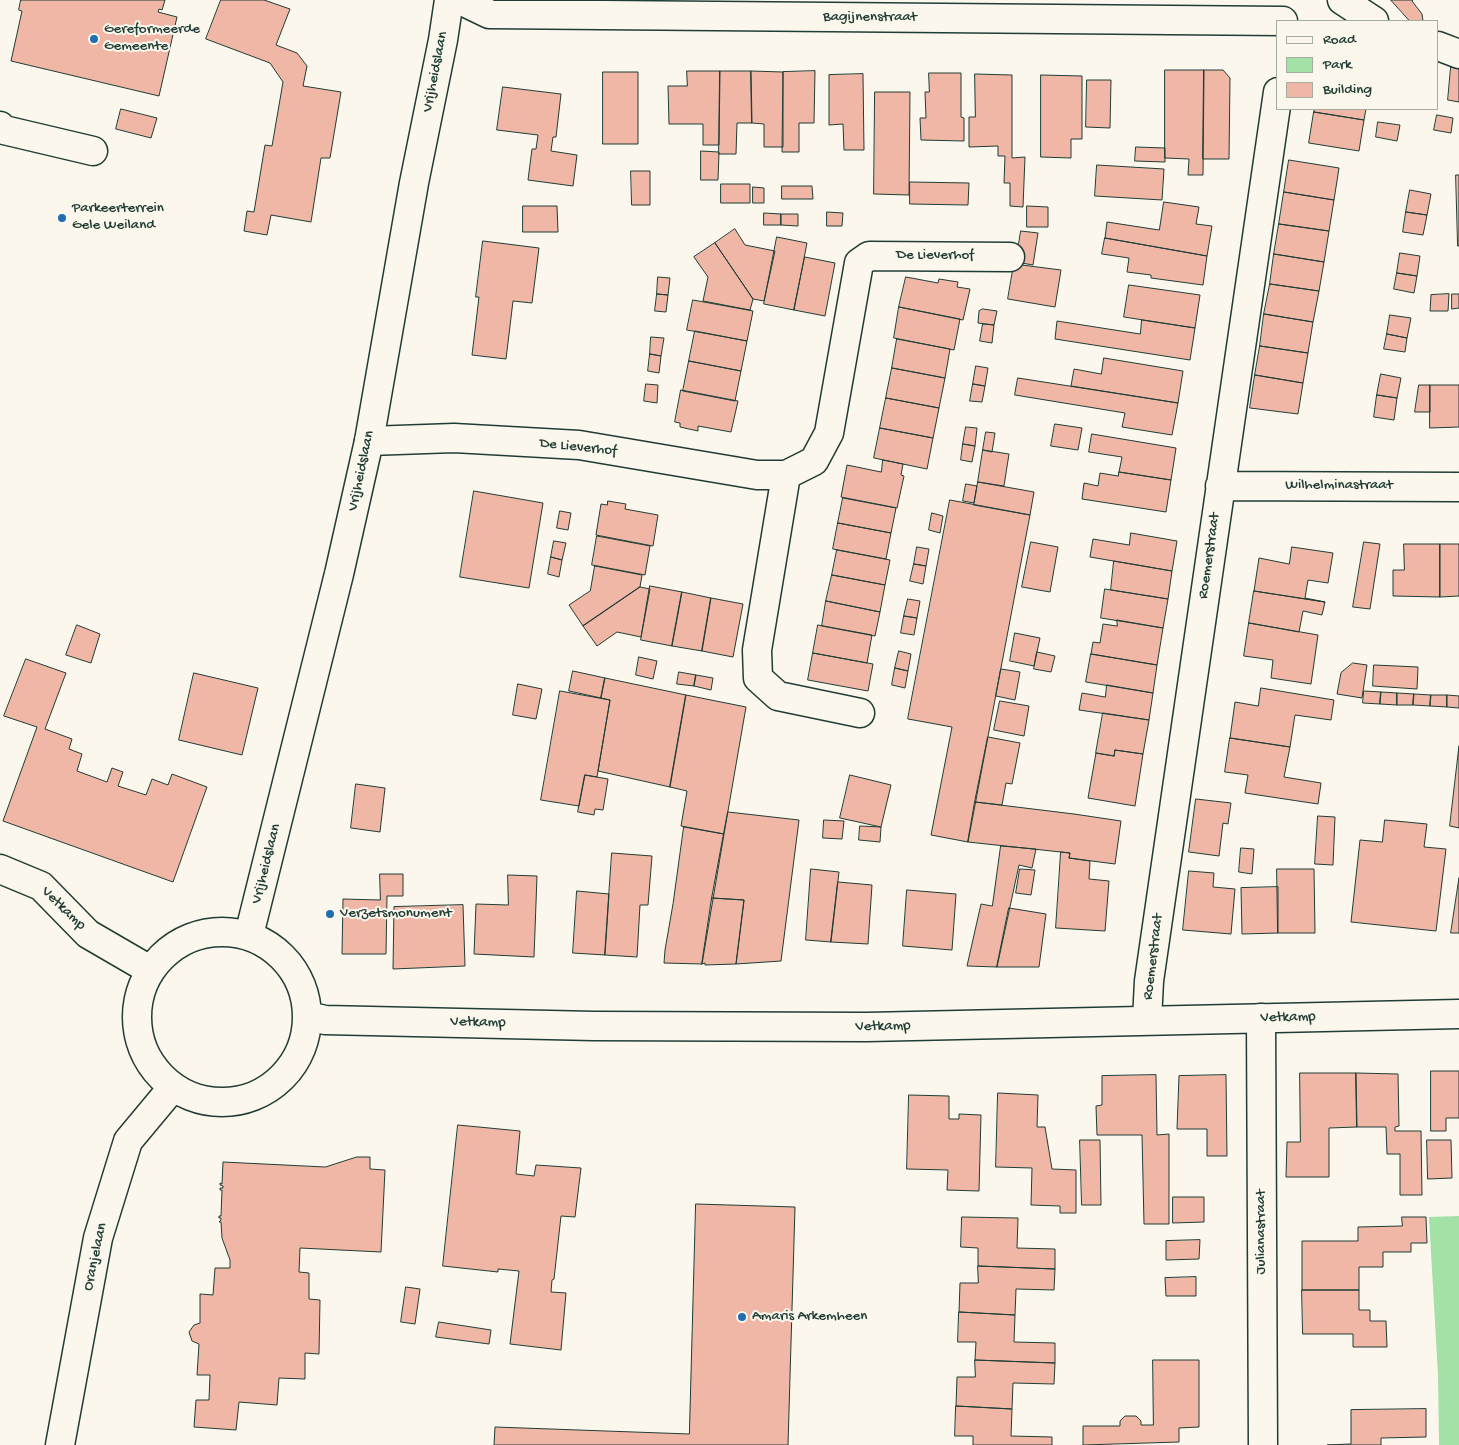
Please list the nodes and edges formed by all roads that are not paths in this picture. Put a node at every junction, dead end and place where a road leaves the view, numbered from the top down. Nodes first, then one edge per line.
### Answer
1 (449, 0) edge
2 (460, 0) edge
3 (1283, 0) edge
4 (1342, 0) edge
5 (1284, 20) edge
6 (1372, 20) edge
7 (1276, 21) edge
8 (1439, 46) edge
9 (1459, 54) edge
10 (1276, 106) edge
11 (0, 126) edge
12 (93, 151) dead end
13 (1010, 257) dead end
14 (369, 441) junction
15 (786, 475) junction
16 (1220, 486) junction
17 (1459, 487) edge
18 (860, 712) dead end
19 (0, 869) edge
20 (249, 936) junction
21 (150, 970) junction
22 (1459, 1014) edge
23 (308, 1016) junction
24 (1261, 1018) junction
25 (1148, 1020) junction
26 (173, 1087) junction
27 (60, 1445) edge
28 (1263, 1445) edge

1 - 14 street, Vrijheidslaan
2 - 7 street, Bagijnenstraat
3 - 5 street
4 - 6 street
8 - 9 street
10 - 16 street, Roemerstraat
11 - 12 street
13 - 15 street, De Lieverhof
14 - 15 street, De Lieverhof
14 - 20 street, Vrijheidslaan
15 - 18 street
16 - 17 street, Wilhelminastraat
16 - 25 street, Roemerstraat
19 - 21 street, Vetkamp
20 - 21 street
20 - 23 street
21 - 26 street
22 - 24 street, Vetkamp
23 - 25 street, Vetkamp
23 - 26 street
24 - 25 street, Vetkamp
24 - 28 street, Julianastraat
26 - 27 street, Oranjelaan

